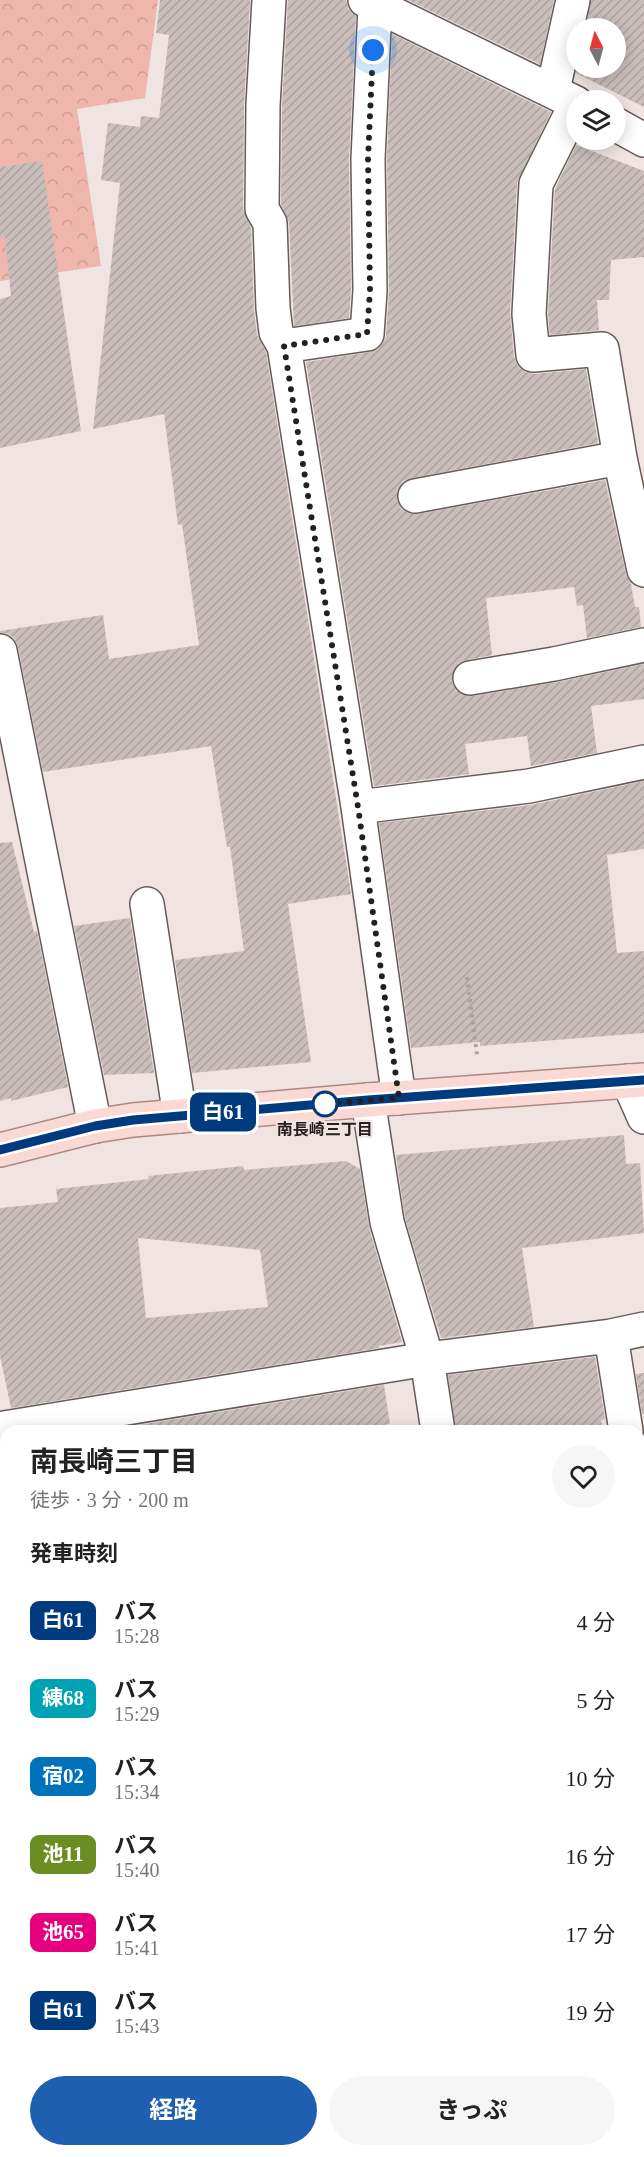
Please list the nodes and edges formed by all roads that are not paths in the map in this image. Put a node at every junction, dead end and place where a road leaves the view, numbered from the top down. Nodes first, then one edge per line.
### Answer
1 (269, 0) edge
2 (573, 0) edge
3 (370, 3) edge
4 (568, 90) edge
5 (566, 98) edge
6 (566, 104) edge
7 (626, 130) edge
8 (644, 140) edge
9 (284, 346) junction
10 (621, 458) junction
11 (415, 496) dead end
12 (644, 570) edge
13 (644, 645) edge
14 (0, 651) edge
15 (470, 678) dead end
16 (644, 762) edge
17 (13, 778) edge
18 (358, 807) junction
19 (147, 904) dead end
20 (636, 1081) edge
21 (384, 1099) junction
22 (180, 1116) junction
23 (644, 1117) edge
24 (95, 1126) junction
25 (0, 1150) edge
26 (644, 1329) edge
27 (611, 1336) junction
28 (427, 1359) junction
29 (15, 1425) edge
30 (437, 1425) edge
31 (625, 1425) edge

1 - 9 street
2 - 4 street
3 - 5 street
3 - 9 street
6 - 10 street
7 - 8 street
9 - 18 street
10 - 11 street
10 - 12 street
13 - 15 street
14 - 17 street
16 - 18 street
17 - 24 street
18 - 21 street
19 - 22 street
20 - 21 main road
20 - 23 street
21 - 22 main road
21 - 28 street
22 - 24 main road
24 - 25 main road
26 - 27 street
27 - 28 street
27 - 31 street
28 - 29 street
28 - 30 street

